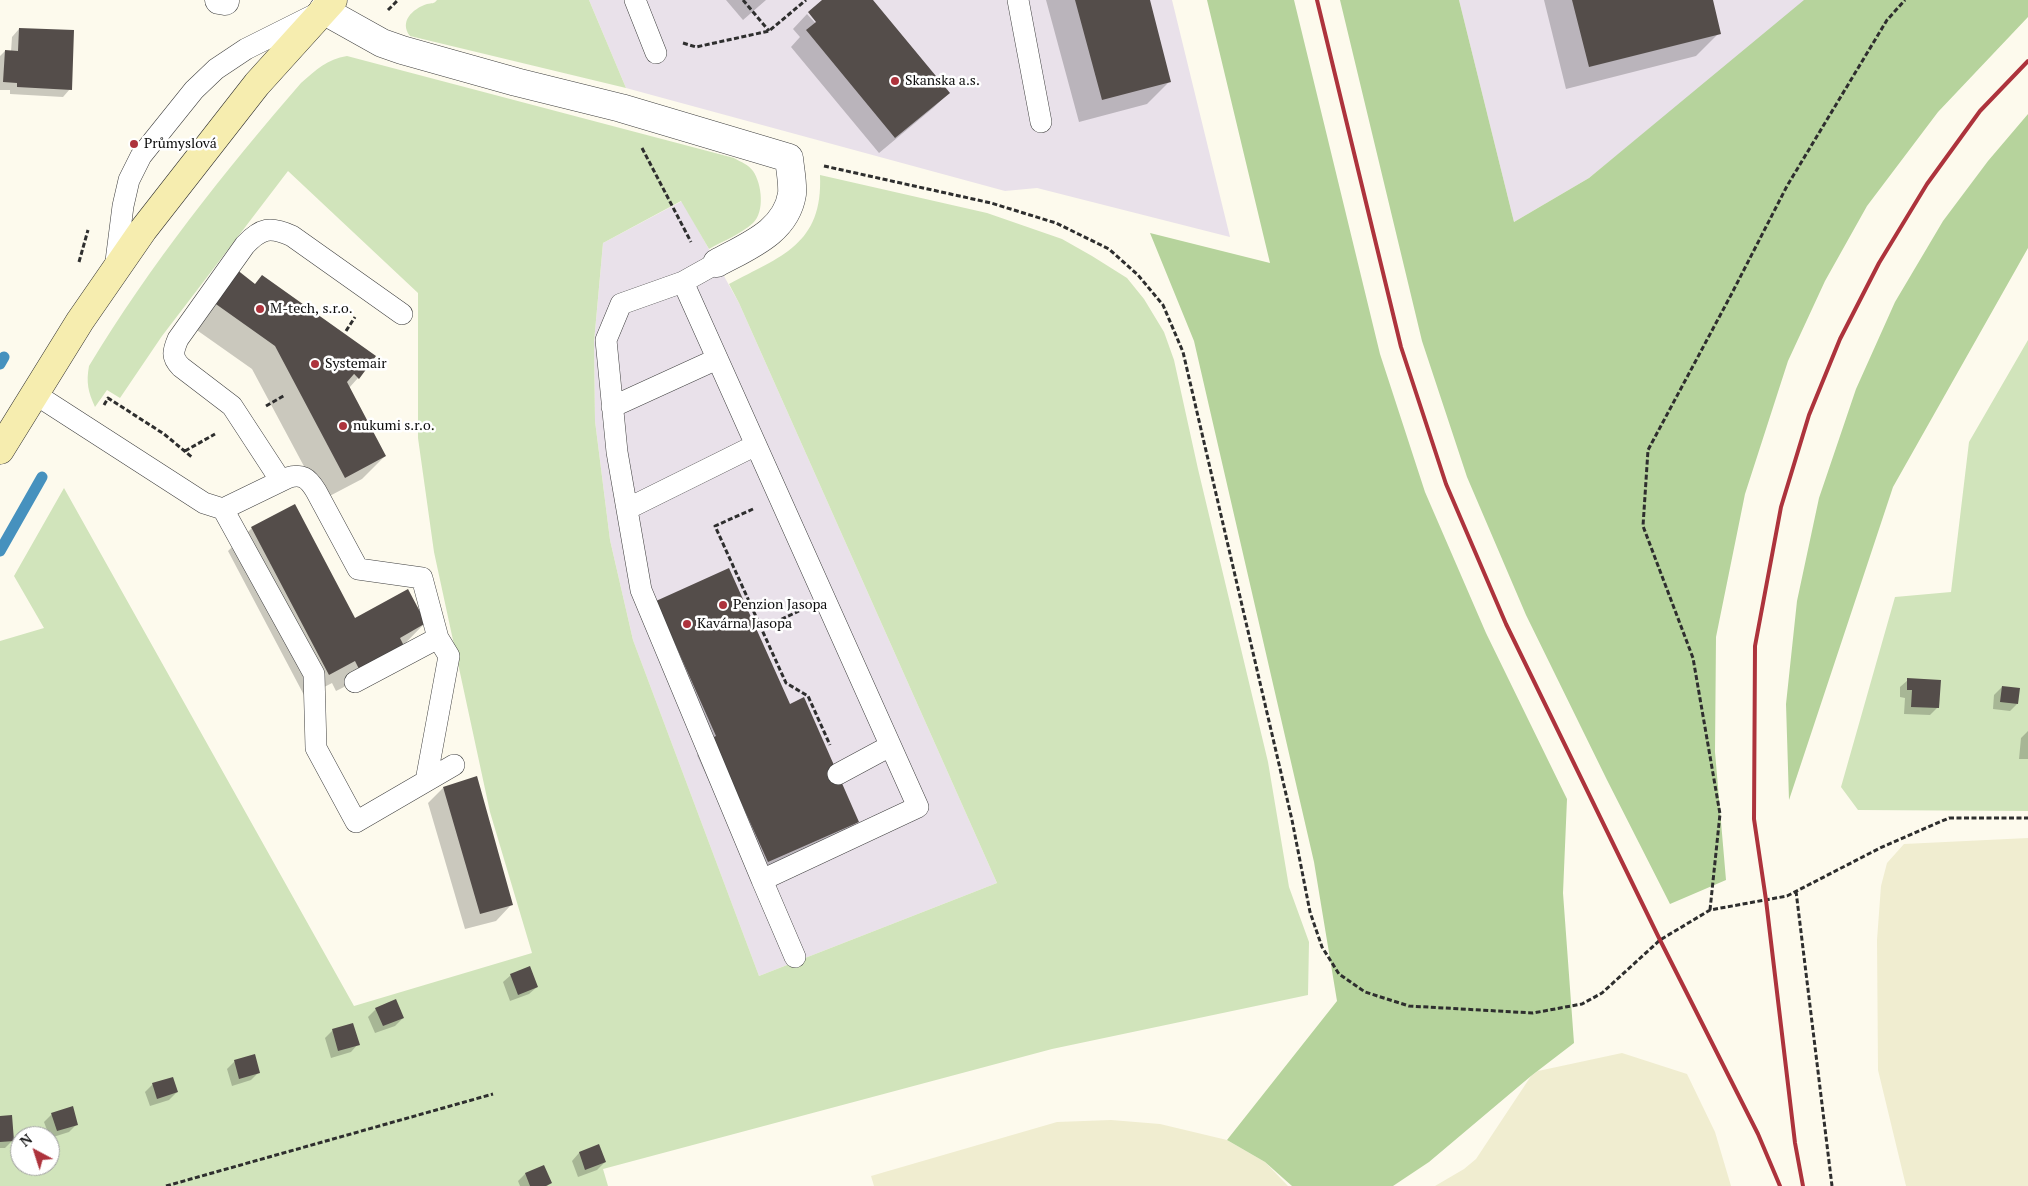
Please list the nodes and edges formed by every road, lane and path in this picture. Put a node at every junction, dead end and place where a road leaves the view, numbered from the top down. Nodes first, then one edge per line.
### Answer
1 (635, 0) edge
2 (743, 0) edge
3 (806, 0) edge
4 (1018, 0) edge
5 (1905, 0) edge
6 (328, 5) edge
7 (647, 30) junction
8 (769, 31) junction
9 (656, 53) dead end
10 (621, 108) junction
11 (1041, 122) dead end
12 (789, 158) junction
13 (89, 224) dead end
14 (712, 266) junction
15 (115, 269) junction
16 (76, 271) dead end
17 (682, 282) junction
18 (402, 314) dead end
19 (717, 359) junction
20 (35, 394) junction
21 (612, 407) junction
22 (756, 445) junction
23 (0, 450) edge
24 (282, 481) junction
25 (779, 498) junction
26 (627, 508) junction
27 (223, 509) junction
28 (825, 600) junction
29 (761, 629) junction
30 (438, 638) junction
31 (355, 682) dead end
32 (890, 746) junction
33 (454, 764) dead end
34 (840, 772) joint
35 (426, 781) junction
36 (2028, 818) edge
37 (762, 880) junction
38 (1796, 891) junction
39 (1710, 910) junction
40 (794, 958) dead end
41 (493, 1094) dead end
42 (166, 1186) edge
43 (1832, 1186) edge

1 - 7 lane
2 - 8 path
3 - 8 path
4 - 11 lane
5 - 39 path
6 - 10 street
6 - 15 main road
6 - 15 lane
7 - 8 path
7 - 9 lane
10 - 12 street
10 - 14 path
12 - 14 street
12 - 39 path
13 - 16 path
14 - 17 lane
15 - 20 main road
17 - 19 lane
17 - 21 lane
18 - 24 lane
19 - 21 lane
19 - 22 lane
20 - 23 main road
20 - 27 lane
21 - 26 lane
22 - 25 lane
22 - 26 lane
24 - 27 lane
24 - 30 lane
25 - 28 lane
25 - 29 path
26 - 37 lane
27 - 35 lane
28 - 29 path
28 - 32 lane
29 - 34 path
30 - 31 lane
30 - 35 lane
32 - 34 lane
32 - 37 lane
33 - 35 lane
36 - 38 path
37 - 40 lane
38 - 39 path
38 - 43 path
41 - 42 path

